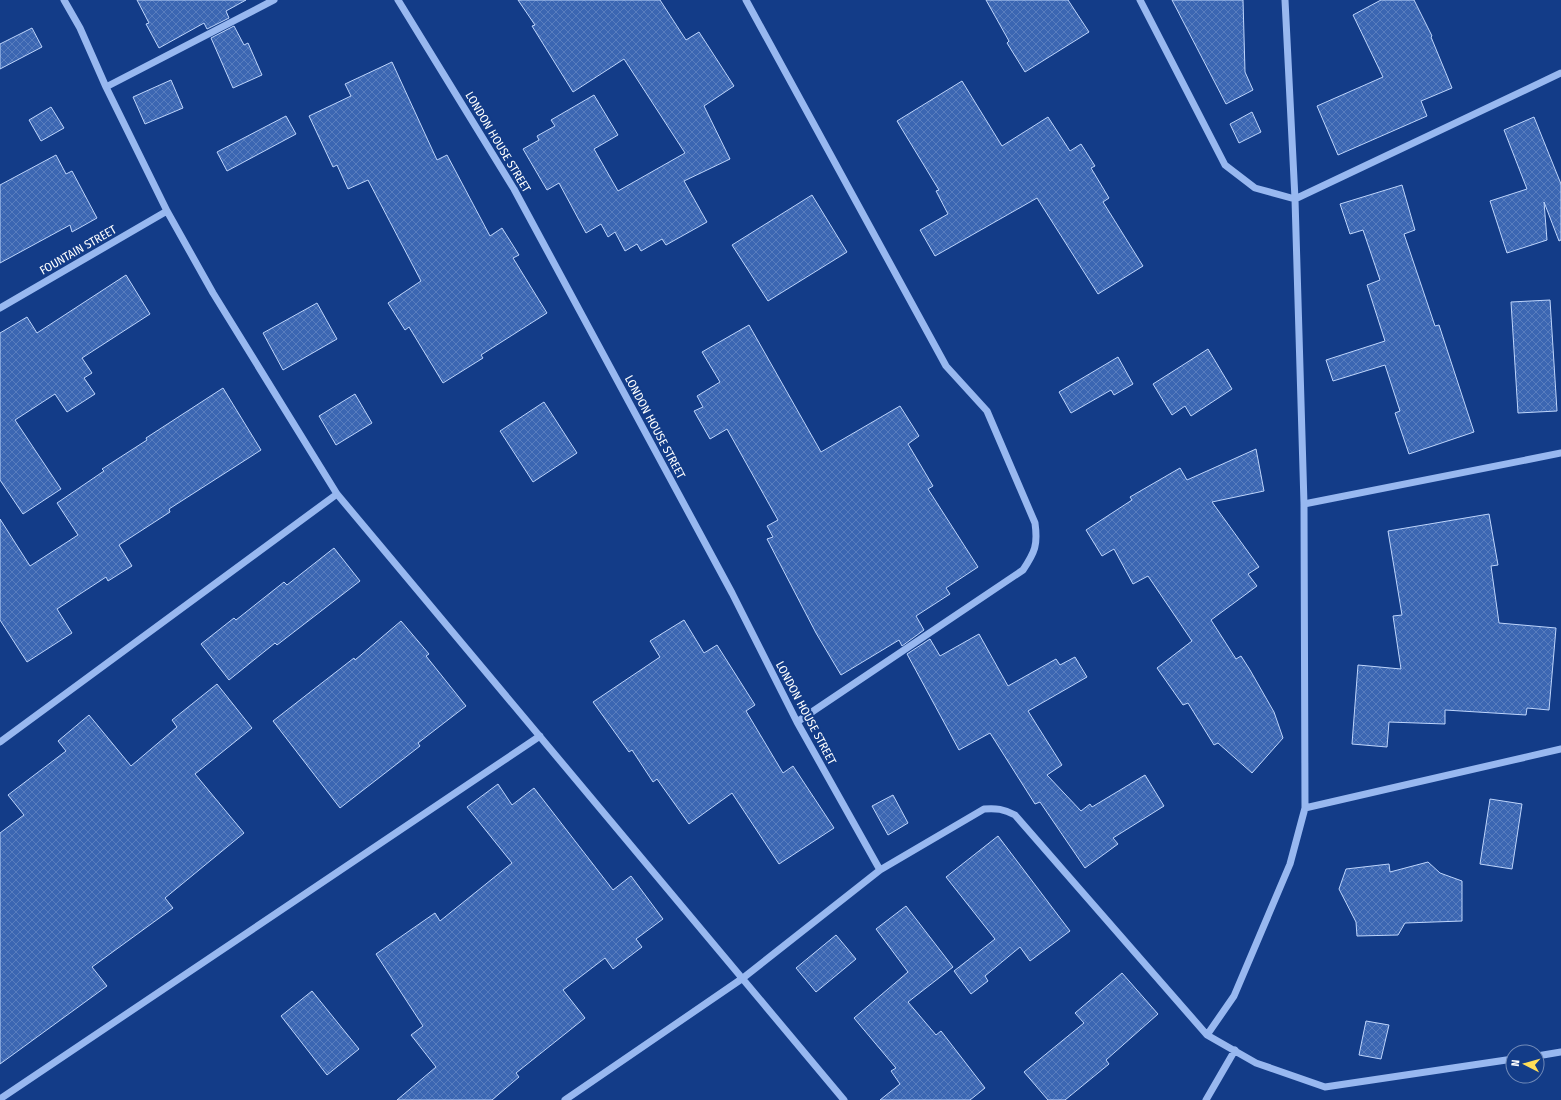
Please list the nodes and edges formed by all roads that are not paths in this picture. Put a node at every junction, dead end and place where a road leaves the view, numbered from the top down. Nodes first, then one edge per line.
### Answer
1 (64, 0) edge
2 (274, 0) edge
3 (398, 0) edge
4 (746, 0) edge
5 (1140, 0) edge
6 (1285, 0) edge
7 (1561, 73) edge
8 (106, 87) junction
9 (1295, 199) junction
10 (167, 211) junction
11 (0, 308) edge
12 (1561, 453) edge
13 (337, 494) junction
14 (1304, 504) junction
15 (797, 722) junction
16 (540, 736) junction
17 (0, 742) edge
18 (1561, 750) edge
19 (1305, 808) junction
20 (880, 870) junction
21 (743, 978) junction
22 (1208, 1035) junction
23 (1235, 1050) junction
24 (1561, 1052) edge
25 (1545, 1055) edge
26 (1505, 1061) edge
27 (0, 1100) edge
28 (565, 1100) edge
29 (844, 1100) edge
30 (1206, 1100) edge

1 - 8 street
2 - 8 street
3 - 15 street, LONDON HOUSE STREET
4 - 15 street
5 - 9 street
6 - 9 street
7 - 9 street
8 - 10 street
9 - 14 street
10 - 11 street, FOUNTAIN STREET
10 - 13 street
12 - 14 street
13 - 16 street
13 - 17 street
14 - 19 street
15 - 20 street, LONDON HOUSE STREET
16 - 21 street
16 - 27 street
18 - 19 street
19 - 22 street
20 - 21 street
20 - 22 street
21 - 28 street
21 - 29 street
22 - 23 street
23 - 26 street
23 - 30 street
24 - 25 street

